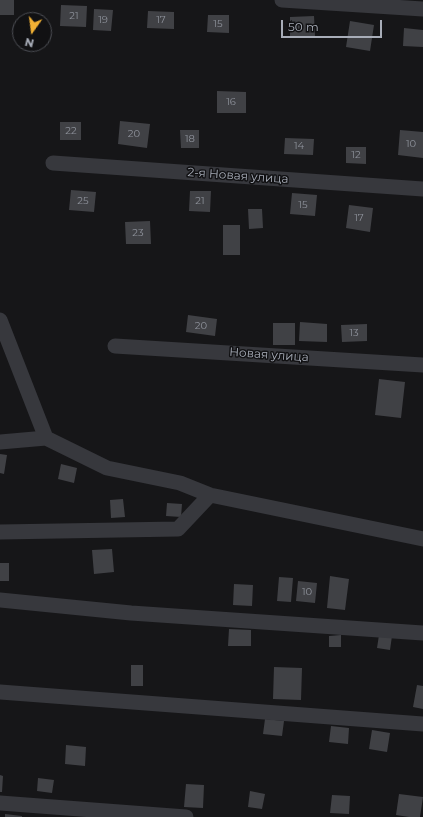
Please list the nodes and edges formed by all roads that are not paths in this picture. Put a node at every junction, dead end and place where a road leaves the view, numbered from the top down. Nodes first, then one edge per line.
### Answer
1 (282, 0) edge
2 (423, 9) edge
3 (53, 163) dead end
4 (423, 189) edge
5 (0, 320) edge
6 (115, 346) dead end
7 (423, 365) edge
8 (46, 438) junction
9 (0, 442) edge
10 (210, 495) junction
11 (0, 532) edge
12 (423, 538) edge
13 (0, 600) edge
14 (423, 633) edge
15 (0, 692) edge
16 (423, 724) edge
17 (0, 803) edge
18 (186, 817) edge

1 - 2 street
3 - 4 street, 2-я Новая улица
5 - 8 street
6 - 7 street, Новая улица
8 - 9 street
8 - 10 street
10 - 11 street
10 - 12 street
13 - 14 street
15 - 16 street
17 - 18 street

